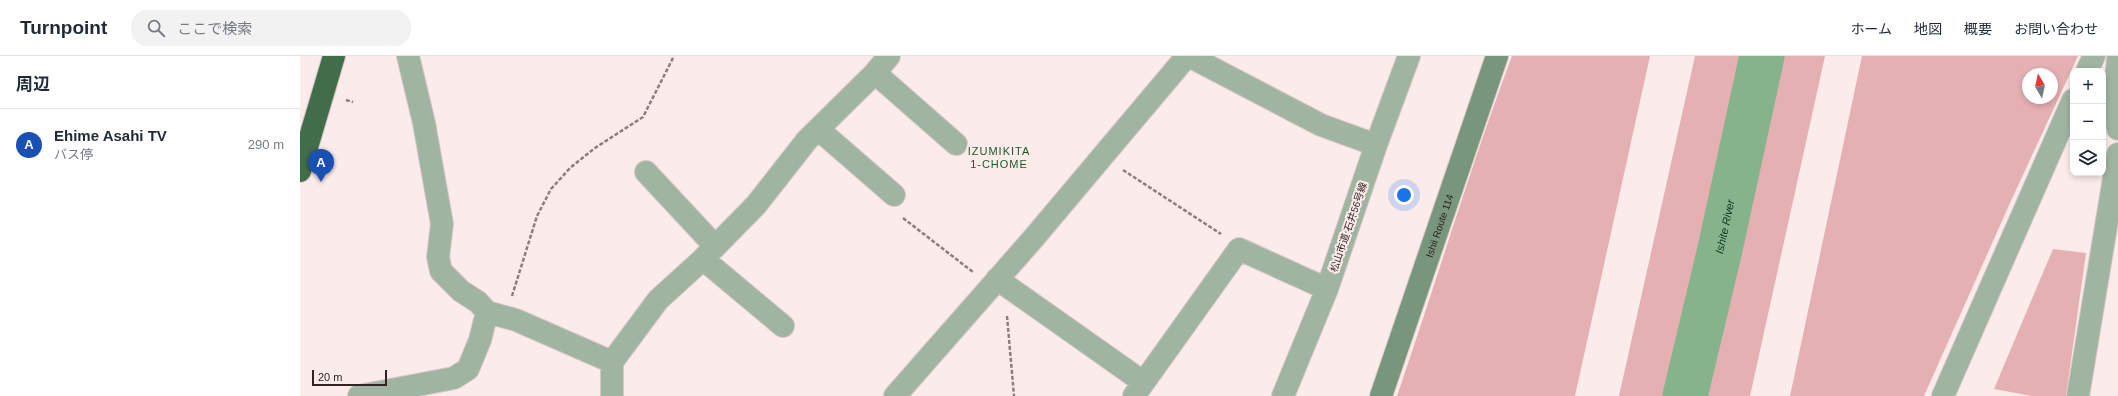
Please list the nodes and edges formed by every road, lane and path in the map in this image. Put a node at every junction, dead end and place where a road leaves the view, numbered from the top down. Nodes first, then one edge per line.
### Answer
1 (334, 56) edge
2 (408, 56) edge
3 (674, 56) edge
4 (889, 56) edge
5 (1188, 56) edge
6 (1409, 56) edge
7 (1497, 56) edge
8 (2094, 56) edge
9 (2118, 59) edge
10 (2088, 68) edge
11 (875, 73) junction
12 (2071, 104) edge
13 (818, 129) junction
14 (2118, 129) edge
15 (956, 144) dead end
16 (1376, 145) junction
17 (2118, 154) edge
18 (1102, 156) junction
19 (300, 171) edge
20 (646, 172) dead end
21 (894, 195) joint
22 (1239, 249) junction
23 (709, 253) junction
24 (997, 283) junction
25 (1328, 289) junction
26 (497, 315) junction
27 (784, 326) dead end
28 (612, 362) junction
29 (1139, 391) edge
30 (359, 396) edge
31 (612, 396) edge
32 (895, 396) edge
33 (1014, 396) edge
34 (1284, 396) edge
35 (1382, 396) edge
36 (1943, 396) edge
37 (2078, 396) edge

1 - 19 highway
2 - 26 street
3 - 26 path
4 - 11 street
5 - 16 street
5 - 18 street
6 - 16 street, 松山市道 石井56号線
7 - 35 street, Ishii Route 114
8 - 10 street
9 - 14 street
11 - 13 street
11 - 15 street
12 - 36 street
13 - 21 street
13 - 23 street
16 - 25 street, 松山市道 石井56号線
17 - 37 street
18 - 22 path
18 - 24 street
20 - 23 street
21 - 24 path
22 - 25 street
22 - 29 street
23 - 27 street
23 - 28 street
24 - 29 street
24 - 32 street
24 - 33 path
25 - 34 street, 松山市道 石井56号線
26 - 28 street
26 - 30 street
28 - 31 street

